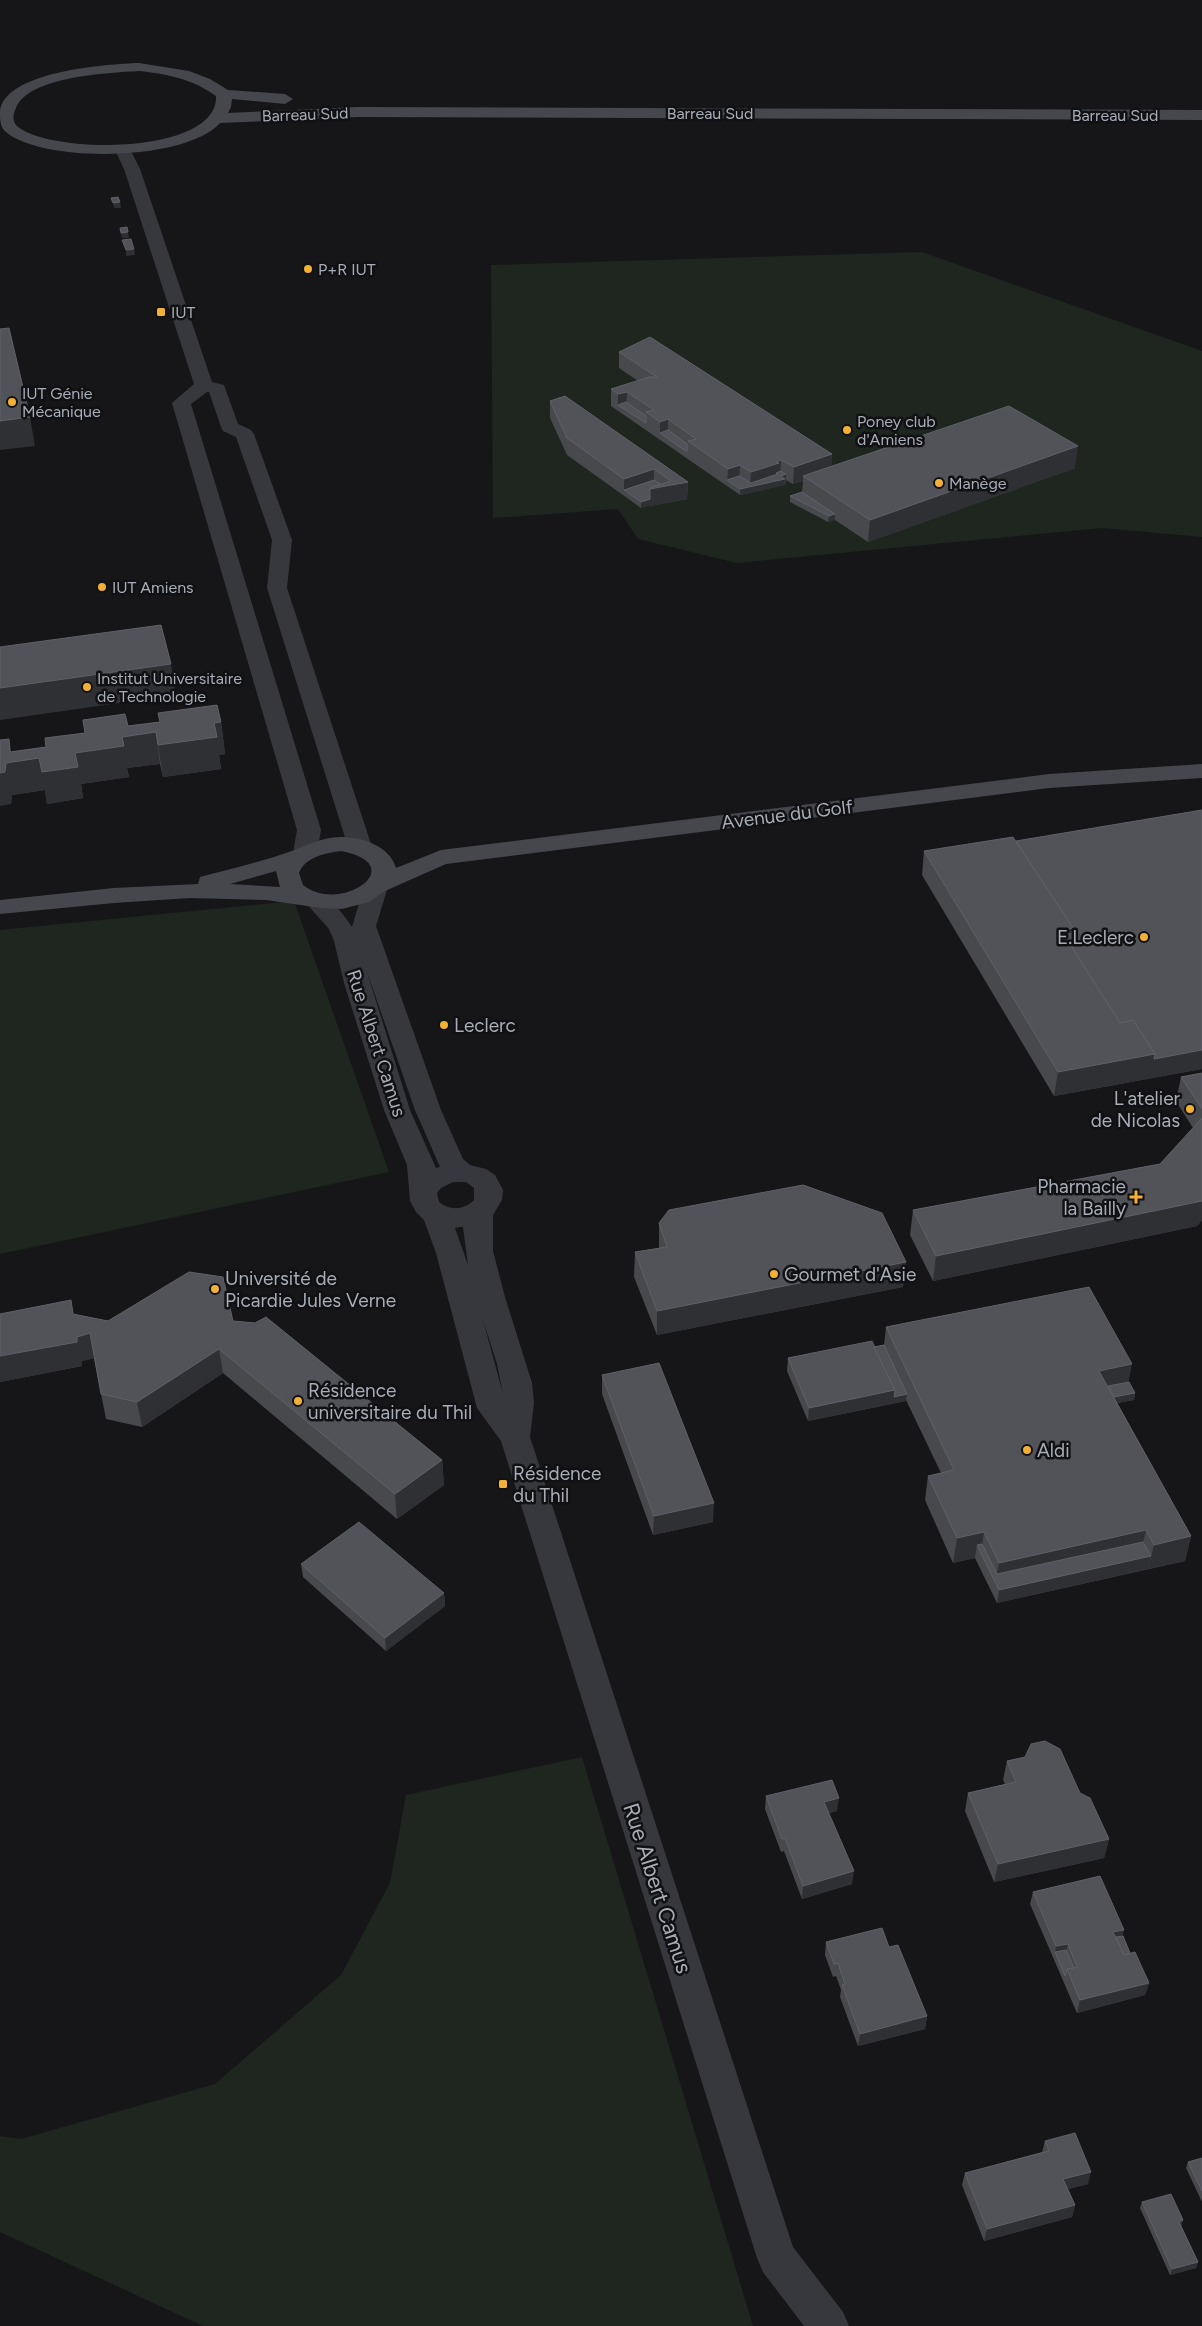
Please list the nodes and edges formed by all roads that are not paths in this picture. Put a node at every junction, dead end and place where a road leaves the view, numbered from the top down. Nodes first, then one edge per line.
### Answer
1 (224, 94) junction
2 (6, 98) edge
3 (1202, 108) edge
4 (1202, 115) edge
5 (218, 118) junction
6 (4, 123) edge
7 (122, 150) junction
8 (204, 385) junction
9 (1202, 771) edge
10 (365, 849) junction
11 (302, 855) junction
12 (440, 857) junction
13 (377, 888) junction
14 (178, 890) junction
15 (310, 899) junction
16 (0, 907) edge
17 (461, 1172) junction
18 (430, 1203) junction
19 (478, 1211) junction
20 (514, 1437) junction
21 (829, 2326) edge

1 - 2 main road
1 - 3 main road, Barreau Sud
1 - 5 main road
2 - 6 main road
4 - 5 main road, Barreau Sud
5 - 7 main road
6 - 7 main road
7 - 8 street
8 - 10 street
8 - 11 street
9 - 12 main road, Avenue du Golf
10 - 11 main road
10 - 12 main road
10 - 13 main road
11 - 14 main road
11 - 15 main road
12 - 13 main road, Avenue du Golf
13 - 15 main road
13 - 17 street, Rue Albert Camus
14 - 15 main road
14 - 16 main road
15 - 18 street, Rue Albert Camus
17 - 18 street
17 - 19 street
18 - 19 street
18 - 20 street, Rue Albert Camus
19 - 20 street, Rue Albert Camus
20 - 21 street, Rue Albert Camus

